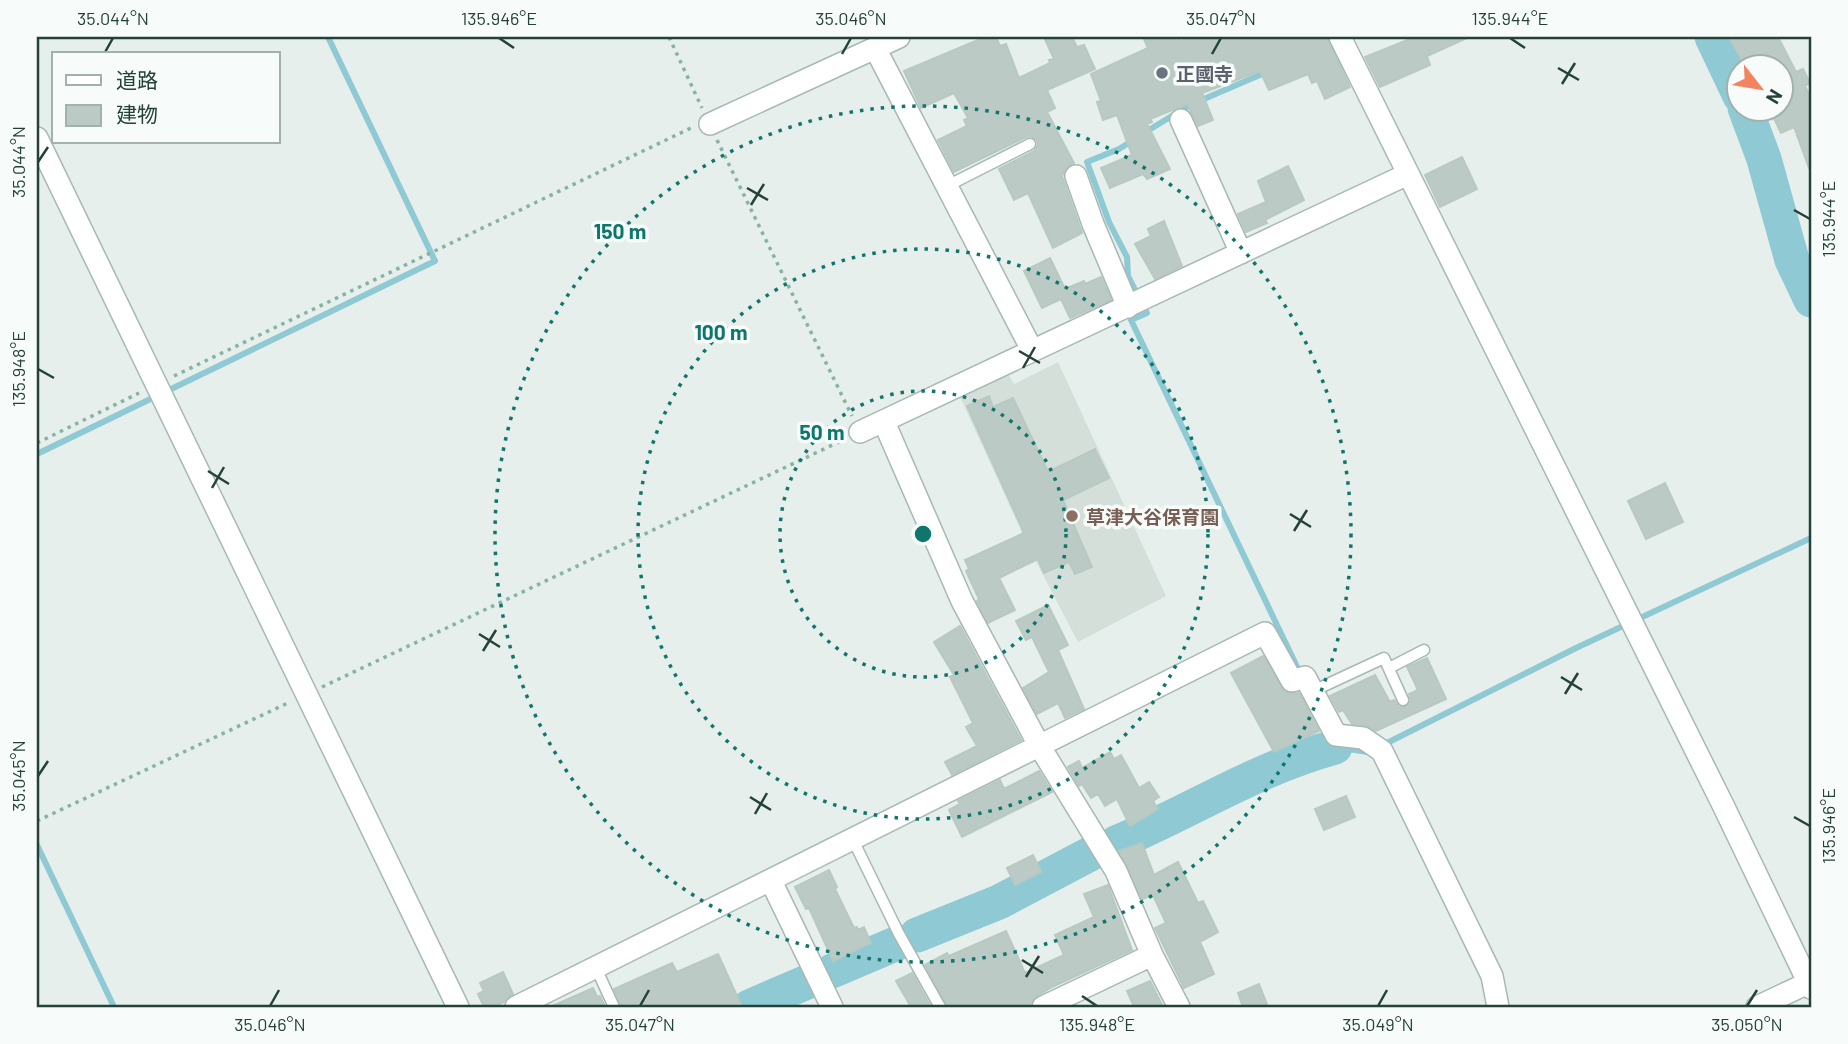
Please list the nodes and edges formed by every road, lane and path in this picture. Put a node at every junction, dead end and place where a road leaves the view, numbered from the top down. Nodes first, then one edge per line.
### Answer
1 (669, 37) edge
2 (899, 37) edge
3 (1340, 37) edge
4 (869, 45) edge
5 (1181, 120) dead end
6 (709, 122) junction
7 (37, 138) edge
8 (1030, 144) dead end
9 (1408, 174) junction
10 (1076, 176) dead end
11 (947, 186) junction
12 (1241, 253) junction
13 (1128, 307) junction
14 (1032, 350) junction
15 (157, 385) junction
16 (884, 422) junction
17 (860, 432) junction
18 (37, 443) edge
19 (1424, 650) dead end
20 (1389, 668) junction
21 (1314, 691) junction
22 (307, 694) junction
23 (1403, 700) dead end
24 (1040, 747) junction
25 (37, 821) edge
26 (853, 840) junction
27 (771, 881) junction
28 (1152, 955) junction
29 (596, 968) junction
30 (1810, 986) edge
31 (458, 1007) edge
32 (516, 1007) edge
33 (614, 1007) edge
34 (832, 1007) edge
35 (940, 1007) edge
36 (1043, 1007) edge
37 (1179, 1007) edge
38 (1498, 1007) edge
39 (1757, 1007) edge

1 - 6 path
2 - 4 street
3 - 9 street
4 - 6 street
4 - 11 street
5 - 12 street
6 - 15 path
6 - 17 path
7 - 15 street
8 - 11 lane
9 - 12 street
9 - 30 street
10 - 13 street
11 - 14 street
12 - 13 street
13 - 14 street
14 - 16 street
15 - 18 path
15 - 22 street
16 - 17 street
16 - 24 street
17 - 22 path
19 - 20 lane
20 - 21 lane
20 - 23 lane
21 - 24 street
21 - 38 street
22 - 25 path
22 - 31 street
24 - 26 street
24 - 28 street
26 - 27 street
26 - 35 lane
27 - 29 street
27 - 34 street
28 - 36 street
28 - 37 street
29 - 32 street
29 - 33 lane
30 - 39 street

